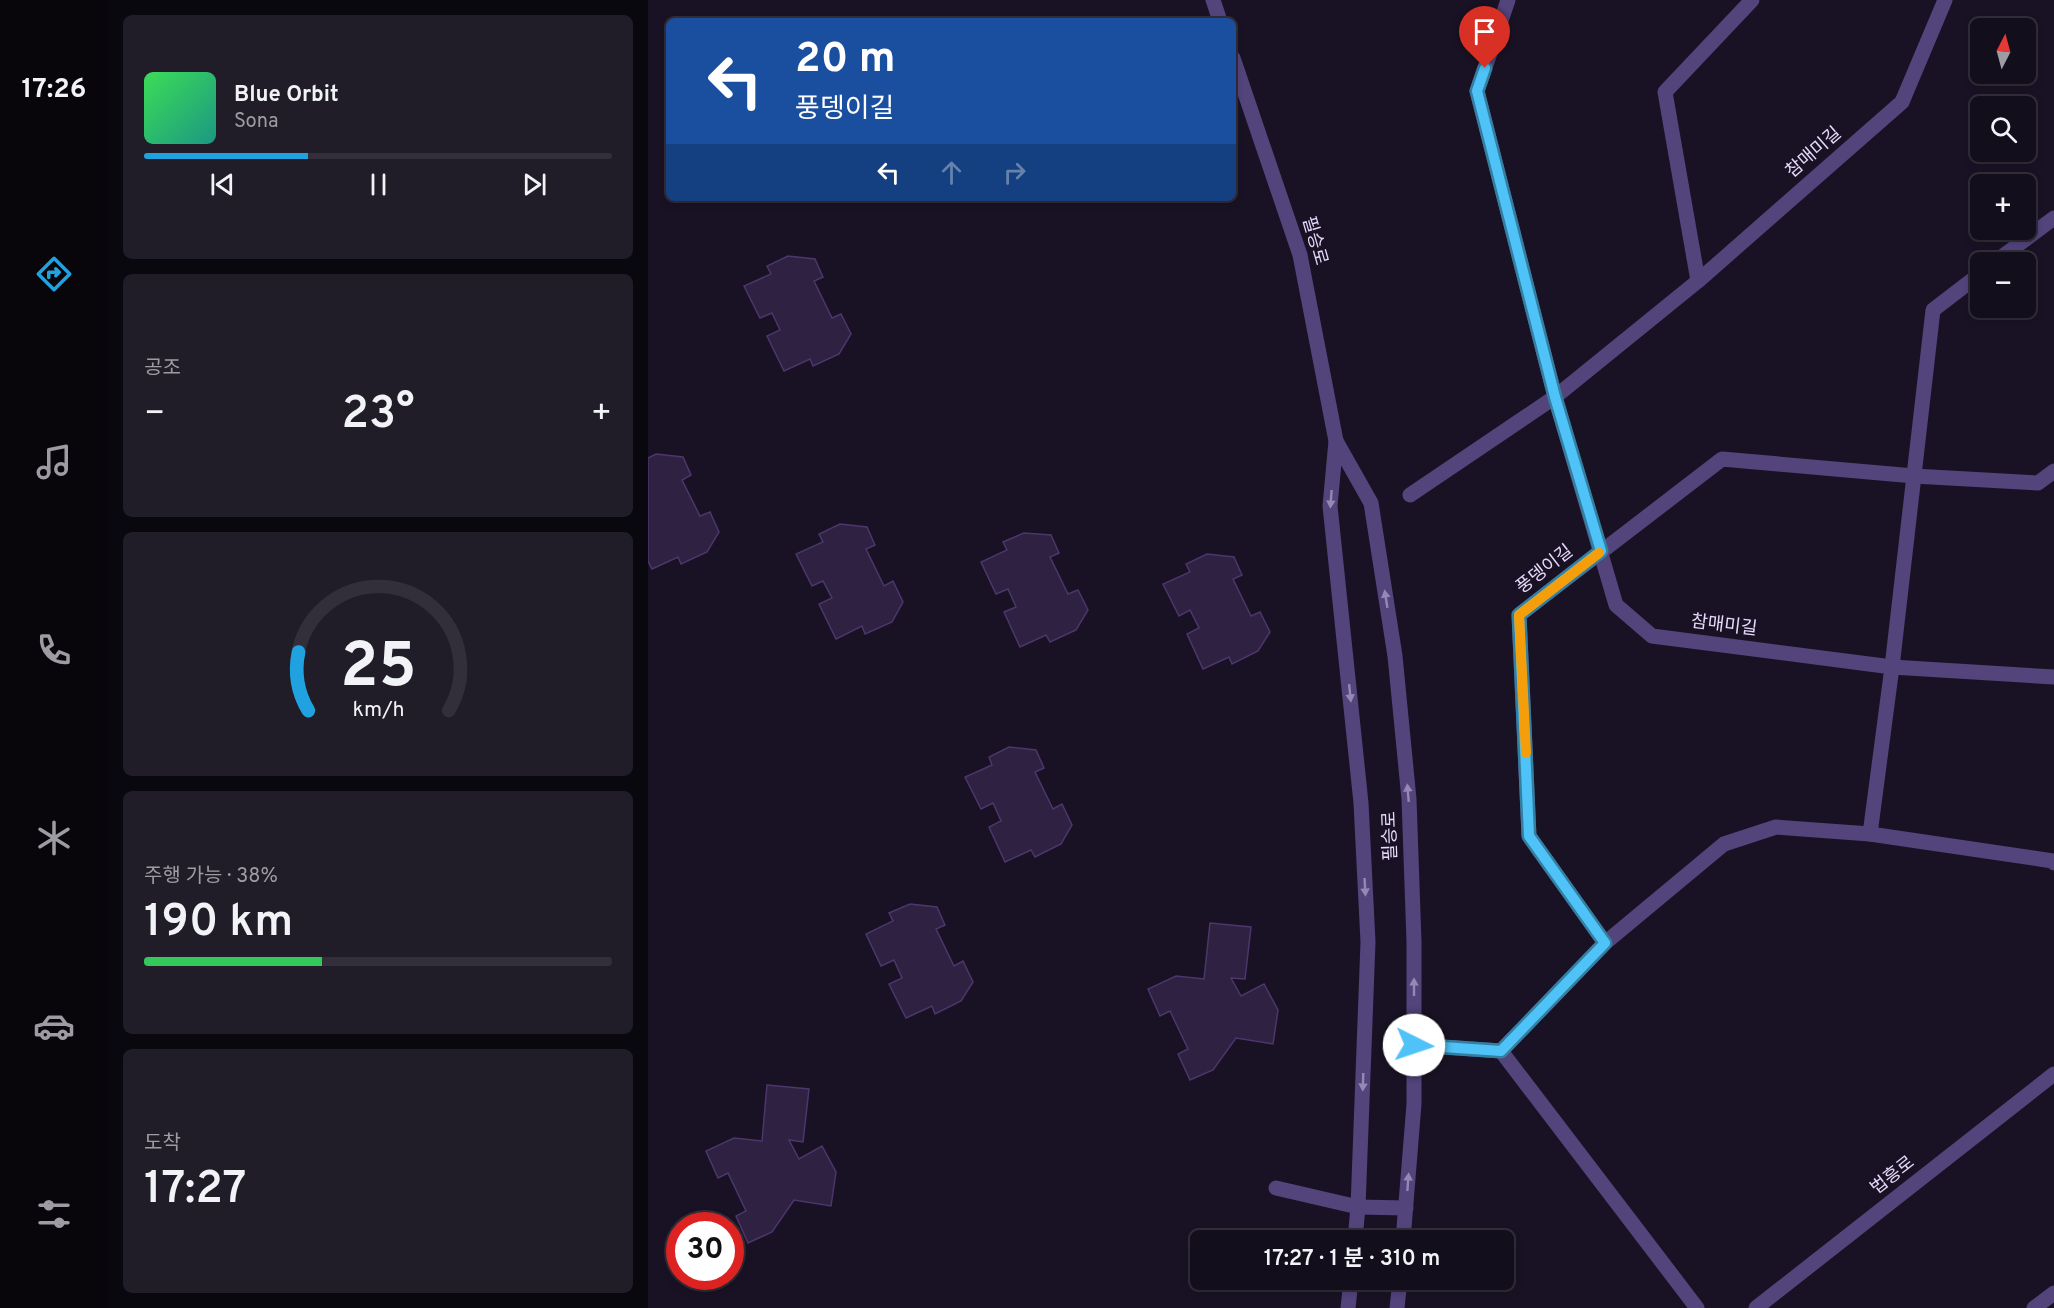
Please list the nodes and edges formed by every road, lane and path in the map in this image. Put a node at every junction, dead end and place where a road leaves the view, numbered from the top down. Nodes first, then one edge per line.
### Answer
1 (1213, 0) edge
2 (1508, 0) edge
3 (1752, 0) edge
4 (1945, 0) edge
5 (1219, 18) edge
6 (1236, 67) edge
7 (2054, 218) edge
8 (2008, 252) edge
9 (1698, 281) junction
10 (1970, 282) edge
11 (1555, 397) junction
12 (1336, 441) junction
13 (2054, 471) edge
14 (1914, 476) junction
15 (1410, 495) dead end
16 (1601, 551) junction
17 (1892, 667) junction
18 (2054, 677) edge
19 (1870, 834) junction
20 (2054, 863) edge
21 (1605, 943) junction
22 (1414, 1045) junction
23 (1501, 1051) junction
24 (2054, 1074) edge
25 (1276, 1188) dead end
26 (1358, 1206) junction
27 (1406, 1208) junction
28 (1356, 1230) edge
29 (1404, 1230) edge
30 (1350, 1290) edge
31 (1399, 1290) edge
32 (2054, 1293) edge
33 (1348, 1308) edge
34 (1397, 1308) edge
35 (1697, 1308) edge
36 (1756, 1308) edge
37 (2034, 1308) edge

1 - 5 street
2 - 11 street, 참매미길
3 - 9 street
4 - 9 street, 참매미길
6 - 12 street, 필승로
7 - 8 street
9 - 11 street, 참매미길
10 - 14 street
11 - 15 street, 참매미길
11 - 16 street, 참매미길
22 -> 12 street, 필승로
12 -> 26 street, 필승로
13 - 14 street, 풍뎅이길
14 - 16 street, 풍뎅이길
14 - 17 street
16 - 17 street, 참매미길
16 - 21 street, 풍뎅이길
17 - 18 street, 참매미길
17 - 19 street
19 - 20 street
19 - 21 street
21 - 23 street
22 - 23 street
27 -> 22 street, 필승로
23 - 35 street
24 - 36 street, 법흥로
25 - 26 street
26 - 27 street
26 - 28 street, 필승로
27 - 29 street, 필승로
30 - 33 street
31 - 34 street
32 - 37 street

